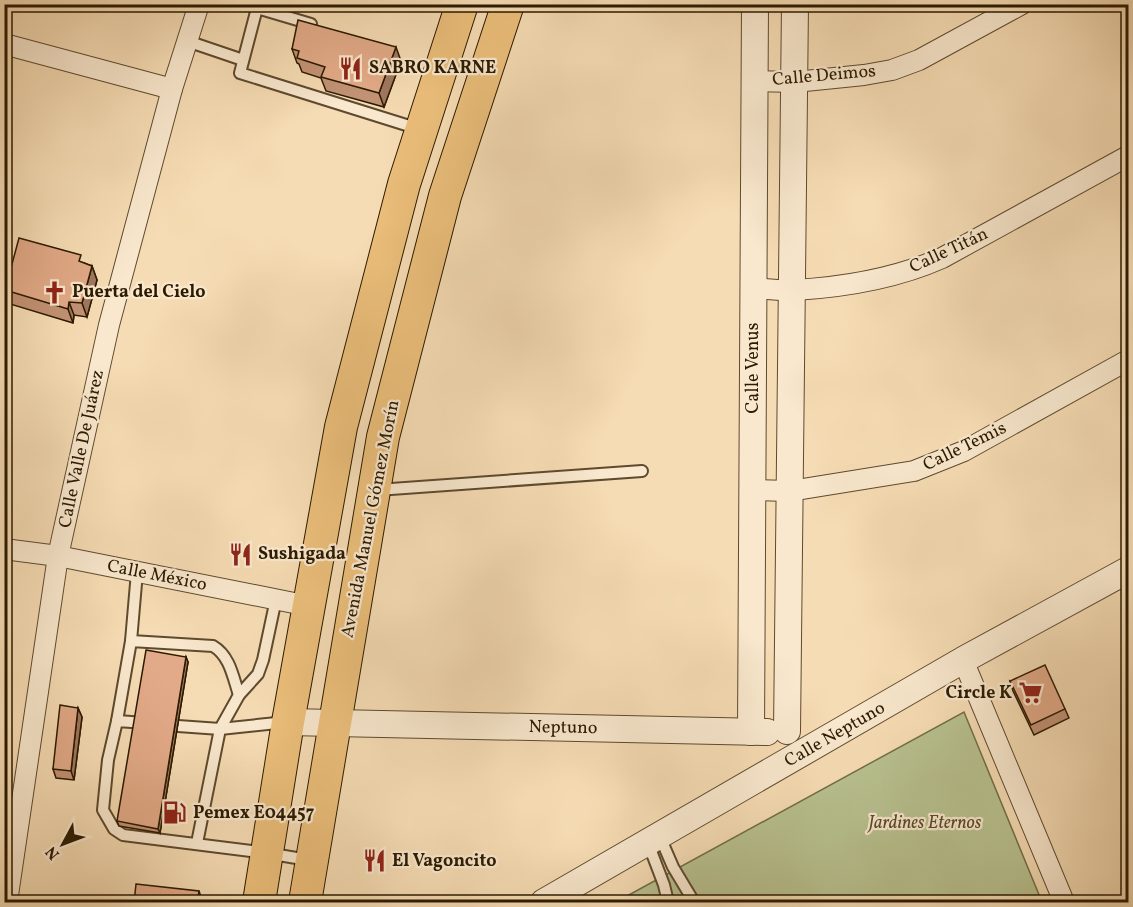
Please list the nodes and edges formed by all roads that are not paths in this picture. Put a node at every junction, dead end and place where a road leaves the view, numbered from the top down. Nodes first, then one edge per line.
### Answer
1 (199, 4) edge
2 (462, 4) edge
3 (508, 4) edge
4 (755, 4) edge
5 (795, 4) edge
6 (1022, 4) edge
7 (326, 29) edge
8 (188, 41) junction
9 (4, 44) edge
10 (243, 60) junction
11 (754, 81) junction
12 (795, 82) junction
13 (172, 89) junction
14 (421, 130) junction
15 (1128, 156) edge
16 (753, 288) junction
17 (793, 291) junction
18 (1128, 360) edge
19 (642, 471) dead end
20 (374, 490) junction
21 (752, 490) junction
22 (790, 492) junction
23 (4, 549) edge
24 (58, 556) junction
25 (1128, 570) edge
26 (137, 572) junction
27 (276, 599) junction
28 (309, 606) junction
29 (131, 641) junction
30 (963, 660) junction
31 (239, 695) junction
32 (117, 722) junction
33 (288, 722) junction
34 (334, 723) junction
35 (220, 729) junction
36 (751, 732) junction
37 (787, 732) junction
38 (839, 733) junction
39 (654, 840) junction
40 (197, 843) junction
41 (267, 853) junction
42 (312, 861) junction
43 (686, 891) junction
44 (668, 901) edge
45 (7, 903) edge
46 (260, 903) edge
47 (305, 903) edge
48 (544, 903) edge
49 (694, 903) edge
50 (1064, 903) edge

1 - 8 street, Calle Valle De Juárez
2 - 14 main road
3 - 20 main road, Avenida Manuel Gómez Morín
4 - 11 street, Calle Venus
5 - 12 street
6 - 12 street, Calle Deimos
7 - 10 lane
8 - 10 lane
8 - 13 street, Calle Valle De Juárez
9 - 13 street
10 - 14 lane
11 - 12 street, Calle Deimos
11 - 16 street, Calle Venus
12 - 17 street
13 - 24 street, Calle Valle De Juárez
14 - 28 main road
15 - 17 street, Calle Titán
16 - 17 street, Calle Titán
16 - 21 street, Calle Venus
17 - 22 street
18 - 22 street, Calle Temis
19 - 20 lane
20 - 34 main road, Avenida Manuel Gómez Morín
21 - 22 street, Calle Temis
21 - 36 street, Calle Venus
22 - 37 street
23 - 24 street, Calle México
24 - 26 street, Calle México
24 - 45 street, Calle Valle De Juárez
25 - 30 street, Calle Neptuno
26 - 27 street, Calle México
26 - 29 lane
27 - 28 street, Calle México
27 - 31 lane
28 - 33 main road
29 - 31 lane
29 - 32 lane
30 - 38 street, Calle Neptuno
30 - 50 street
31 - 35 lane
32 - 35 lane
32 - 40 lane
33 - 34 street, Neptuno
33 - 35 lane
33 - 41 main road
34 - 36 street, Neptuno
34 - 42 main road, Avenida Manuel Gómez Morín
35 - 40 lane
36 - 37 street, Neptuno
37 - 38 street, Neptuno
38 - 39 street, Calle Neptuno
39 - 43 lane
39 - 44 lane
39 - 48 street, Calle Neptuno
40 - 41 lane
41 - 42 lane
41 - 46 main road
42 - 47 main road, Avenida Manuel Gómez Morín
43 - 44 lane
43 - 49 lane

